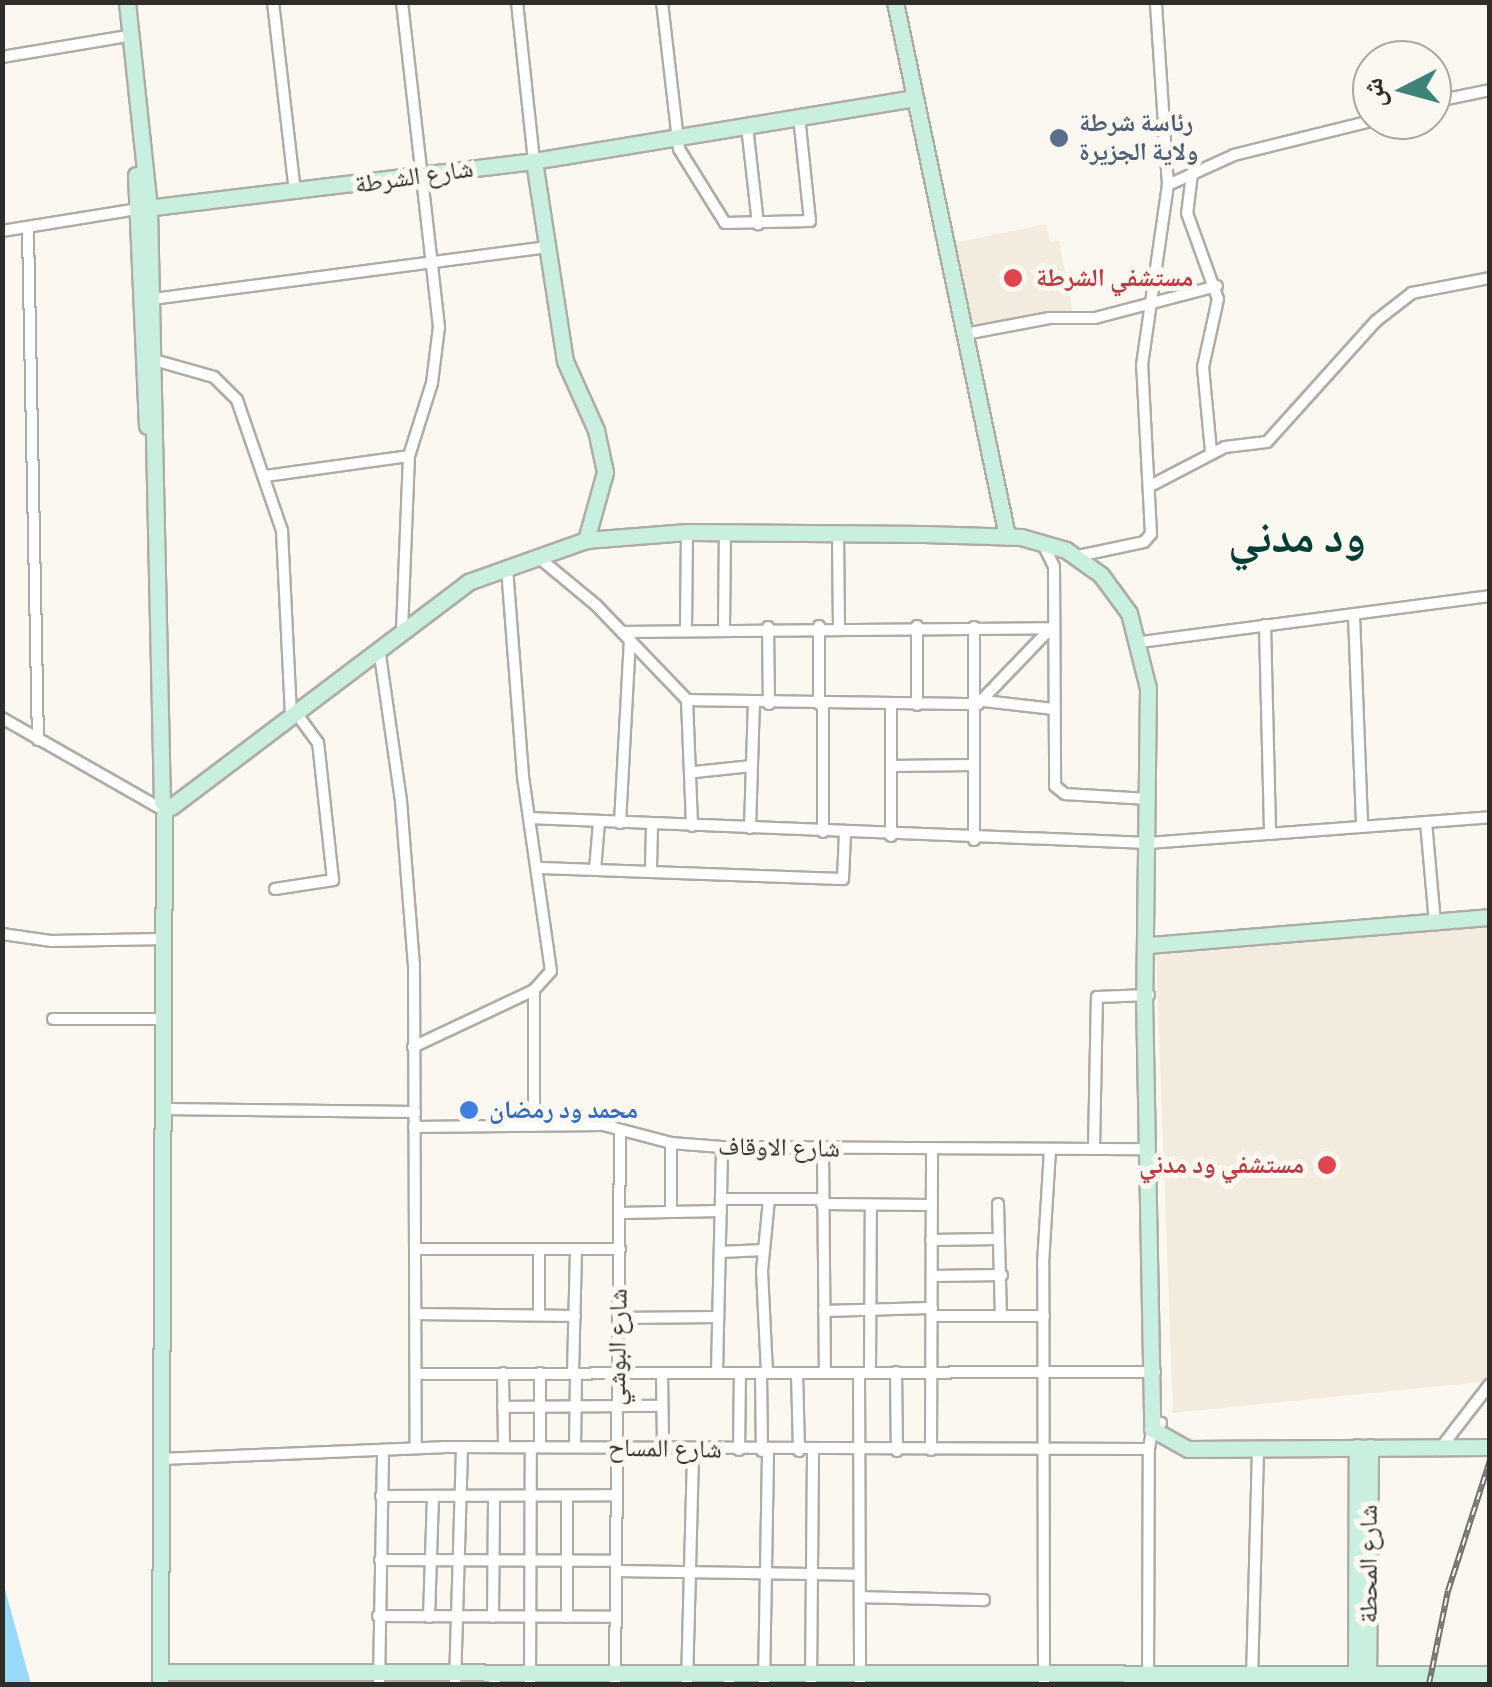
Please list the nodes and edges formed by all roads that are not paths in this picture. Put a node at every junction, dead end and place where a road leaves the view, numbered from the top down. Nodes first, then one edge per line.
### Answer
1 (117, 2) edge
2 (127, 2) edge
3 (273, 2) edge
4 (402, 2) edge
5 (517, 2) edge
6 (662, 2) edge
7 (895, 2) edge
8 (1156, 2) edge
9 (121, 38) junction
10 (2, 57) edge
11 (1490, 90) edge
12 (915, 98) junction
13 (1452, 98) edge
14 (799, 117) junction
15 (1352, 125) edge
16 (746, 126) junction
17 (678, 137) junction
18 (534, 160) junction
19 (1192, 174) junction
20 (422, 176) junction
21 (1168, 185) junction
22 (294, 193) junction
23 (144, 208) junction
24 (758, 224) junction
25 (28, 230) junction
26 (2, 231) edge
27 (547, 248) junction
28 (432, 262) junction
29 (1490, 278) edge
30 (1217, 286) junction
31 (153, 299) junction
32 (1152, 305) junction
33 (964, 334) junction
34 (154, 360) junction
35 (152, 440) junction
36 (1212, 452) junction
37 (409, 456) junction
38 (265, 476) junction
39 (1152, 484) junction
40 (687, 532) junction
41 (725, 532) junction
42 (838, 533) junction
43 (1007, 536) junction
44 (586, 540) junction
45 (1041, 542) junction
46 (1078, 556) junction
47 (537, 557) junction
48 (507, 566) junction
49 (1490, 596) edge
50 (1354, 614) junction
51 (1264, 625) junction
52 (768, 626) junction
53 (819, 626) junction
54 (839, 626) junction
55 (917, 626) junction
56 (724, 627) junction
57 (974, 627) junction
58 (686, 628) junction
59 (1051, 628) junction
60 (402, 630) junction
61 (626, 635) junction
62 (1141, 642) junction
63 (378, 648) junction
64 (687, 700) junction
65 (754, 703) junction
66 (979, 703) junction
67 (769, 704) junction
68 (821, 704) junction
69 (891, 704) junction
70 (916, 705) junction
71 (1054, 709) junction
72 (293, 713) junction
73 (2, 718) edge
74 (38, 740) junction
75 (972, 765) junction
76 (752, 766) junction
77 (891, 766) junction
78 (694, 772) junction
79 (1149, 799) junction
80 (164, 808) junction
81 (1490, 817) edge
82 (529, 818) junction
83 (599, 822) junction
84 (1426, 822) junction
85 (620, 823) junction
86 (652, 824) junction
87 (692, 826) junction
88 (1362, 827) junction
89 (750, 828) junction
90 (823, 832) junction
91 (845, 833) junction
92 (1270, 834) junction
93 (892, 836) junction
94 (974, 840) junction
95 (1148, 843) junction
96 (540, 868) junction
97 (650, 869) junction
98 (595, 870) junction
99 (275, 890) dead end
100 (1490, 917) edge
101 (1435, 922) junction
102 (2, 934) edge
103 (164, 939) junction
104 (1149, 945) junction
105 (534, 990) junction
106 (1148, 991) junction
107 (53, 1019) dead end
108 (163, 1019) junction
109 (414, 1047) junction
110 (163, 1110) junction
111 (414, 1112) junction
112 (534, 1126) junction
113 (414, 1127) junction
114 (620, 1130) junction
115 (670, 1143) junction
116 (722, 1148) junction
117 (1094, 1148) junction
118 (1146, 1148) junction
119 (1050, 1149) junction
120 (823, 1150) junction
121 (932, 1150) junction
122 (769, 1199) junction
123 (822, 1202) junction
124 (998, 1204) dead end
125 (721, 1205) junction
126 (870, 1205) junction
127 (930, 1205) junction
128 (1150, 1209) junction
129 (671, 1212) junction
130 (620, 1213) junction
131 (999, 1239) junction
132 (931, 1240) junction
133 (539, 1249) junction
134 (576, 1249) junction
135 (620, 1249) junction
136 (415, 1250) junction
137 (764, 1250) junction
138 (720, 1252) junction
139 (1002, 1275) junction
140 (932, 1276) junction
141 (871, 1310) junction
142 (824, 1311) junction
143 (932, 1312) junction
144 (416, 1314) junction
145 (539, 1315) junction
146 (1001, 1315) junction
147 (575, 1316) junction
148 (1044, 1316) junction
149 (718, 1317) junction
150 (618, 1318) junction
151 (929, 1371) junction
152 (1044, 1371) junction
153 (662, 1372) junction
154 (717, 1372) junction
155 (740, 1372) junction
156 (764, 1372) junction
157 (896, 1372) junction
158 (1151, 1372) junction
159 (502, 1373) junction
160 (540, 1373) junction
161 (575, 1373) junction
162 (617, 1373) junction
163 (798, 1373) junction
164 (825, 1373) junction
165 (864, 1373) junction
166 (416, 1374) junction
167 (1490, 1384) edge
168 (576, 1406) junction
169 (617, 1406) junction
170 (662, 1406) junction
171 (502, 1407) junction
172 (540, 1407) junction
173 (1157, 1426) junction
174 (462, 1447) junction
175 (504, 1447) junction
176 (535, 1447) junction
177 (1445, 1447) junction
178 (1490, 1447) edge
179 (416, 1448) junction
180 (575, 1448) junction
181 (617, 1448) junction
182 (1363, 1448) junction
183 (662, 1449) junction
184 (1149, 1449) junction
185 (383, 1450) junction
186 (693, 1450) junction
187 (739, 1450) junction
188 (859, 1450) junction
189 (897, 1450) junction
190 (931, 1450) junction
191 (1045, 1450) junction
192 (765, 1451) junction
193 (799, 1451) junction
194 (1258, 1451) junction
195 (814, 1452) junction
196 (161, 1459) junction
197 (616, 1495) junction
198 (381, 1496) junction
199 (433, 1496) junction
200 (460, 1496) junction
201 (494, 1496) junction
202 (530, 1496) junction
203 (567, 1496) junction
204 (380, 1560) junction
205 (494, 1560) junction
206 (531, 1560) junction
207 (566, 1560) junction
208 (431, 1561) junction
209 (458, 1561) junction
210 (616, 1566) junction
211 (690, 1572) junction
212 (765, 1572) junction
213 (812, 1574) junction
214 (860, 1575) junction
215 (860, 1597) junction
216 (984, 1600) dead end
217 (378, 1616) junction
218 (429, 1617) junction
219 (493, 1617) junction
220 (567, 1617) junction
221 (615, 1617) junction
222 (457, 1618) junction
223 (530, 1618) junction
224 (1490, 1674) edge
225 (379, 1678) edge
226 (455, 1678) edge
227 (950, 1678) edge
228 (530, 1679) edge
229 (614, 1679) edge
230 (687, 1679) edge
231 (1362, 1679) edge
232 (160, 1680) edge
233 (764, 1680) edge
234 (811, 1680) edge
235 (860, 1680) edge
236 (1044, 1680) edge
237 (1148, 1680) edge
238 (1254, 1681) edge
239 (494, 1682) edge
240 (729, 1683) edge
241 (1394, 1684) edge
242 (1490, 1684) edge

1 - 9 main road
2 - 23 main road
3 - 22 street
4 - 20 street
5 - 18 street
6 - 17 street
7 - 12 main road
8 - 21 street
9 - 10 street
9 - 23 main road
11 - 13 street
12 - 14 main road, شارع الشرطة
12 - 33 main road
14 - 16 main road, شارع الشرطة
14 - 24 street
15 - 19 street
16 - 17 main road, شارع الشرطة
16 - 24 street
17 - 18 main road, شارع الشرطة
17 - 24 street
18 - 20 main road, شارع الشرطة
18 - 27 main road
19 - 21 street
19 - 30 street
20 - 22 main road, شارع الشرطة
20 - 28 street
21 - 32 street
22 - 23 main road, شارع الشرطة
23 - 25 street
23 - 31 main road
23 - 35 main road
25 - 26 street
25 - 74 street
27 - 28 street
27 - 44 main road
28 - 31 street
28 - 37 street
29 - 36 street
30 - 32 street
30 - 36 street
31 - 34 main road
32 - 33 street
32 - 39 street
33 - 43 main road
34 - 35 main road
34 - 38 street
35 - 80 main road
36 - 39 street
37 - 38 street
37 - 60 street
38 - 72 street
39 - 46 street
40 - 41 main road
40 - 44 main road
40 - 58 street
41 - 42 main road
41 - 56 street
42 - 43 main road
42 - 54 street
43 - 45 main road
44 - 47 main road
45 - 46 main road
45 - 59 street
46 - 62 main road
47 - 48 main road
47 - 61 street
48 - 60 main road
48 - 82 street
49 - 50 street
50 - 51 street
50 - 88 street
51 - 62 street
51 - 92 street
52 - 53 street
52 - 56 street
52 - 67 street
53 - 54 street
53 - 68 street
54 - 55 street
55 - 57 street
55 - 70 street
56 - 58 street
57 - 59 street
57 - 66 street
58 - 61 street
59 - 66 street
59 - 71 street
60 - 63 main road
61 - 64 street
61 - 85 street
62 - 79 main road
63 - 72 main road
63 - 109 street
64 - 65 street
64 - 78 street
65 - 67 street
65 - 76 street
66 - 70 street
66 - 71 street
66 - 75 street
67 - 68 street
68 - 69 street
68 - 90 street
69 - 70 street
69 - 77 street
71 - 79 street
72 - 80 main road
72 - 99 street
73 - 74 street
74 - 80 street
75 - 77 street
75 - 94 street
76 - 78 street
76 - 89 street
77 - 93 street
78 - 87 street
79 - 95 main road
80 - 103 main road
81 - 84 street
82 - 83 street
82 - 96 street
83 - 85 street
83 - 98 street
84 - 88 street
84 - 101 street
85 - 86 street
86 - 87 street
86 - 97 street
87 - 89 street
88 - 92 street
89 - 90 street
90 - 91 street
91 - 93 street
91 - 97 street
92 - 95 street
93 - 94 street
94 - 95 street
95 - 104 main road
96 - 98 street
96 - 105 street
97 - 98 street
100 - 101 main road
101 - 104 main road
102 - 103 street
103 - 108 main road
104 - 106 main road
105 - 109 street
105 - 112 street
106 - 117 street
106 - 118 main road
106 - 128 main road
107 - 108 street
108 - 110 main road
109 - 111 street
110 - 111 street
110 - 196 main road
111 - 113 street
112 - 113 street, شارع الاوقاف
112 - 114 street, شارع الاوقاف
113 - 136 street
114 - 115 street, شارع الاوقاف
114 - 130 street, شارع البوشي
115 - 116 street, شارع الاوقاف
115 - 129 street
116 - 120 street, شارع الاوقاف
116 - 125 street
117 - 118 street, شارع الاوقاف
117 - 119 street, شارع الاوقاف
118 - 128 main road
119 - 121 street, شارع الاوقاف
119 - 148 street
120 - 121 street, شارع الاوقاف
120 - 123 street
121 - 127 street
122 - 123 street
122 - 125 street
122 - 137 street
123 - 126 street
123 - 142 street
124 - 131 street
125 - 129 street
125 - 138 street
126 - 127 street
126 - 141 street
127 - 132 street
128 - 158 main road
129 - 130 street
130 - 135 street, شارع البوشي
131 - 132 street
131 - 139 street
132 - 140 street
133 - 134 street
133 - 136 street
133 - 145 street
134 - 135 street
134 - 147 street
135 - 150 street, شارع البوشي
136 - 144 street
137 - 138 street
137 - 156 street
138 - 149 street
139 - 140 street
139 - 146 street
140 - 143 street
141 - 142 street
141 - 143 street
141 - 165 street
142 - 164 street
143 - 146 street
143 - 151 street
144 - 145 street
144 - 166 street
145 - 147 street
146 - 148 street
147 - 161 street
148 - 152 street
149 - 150 street
149 - 154 street
150 - 162 street, شارع البوشي
151 - 152 street
151 - 157 street
151 - 190 street
152 - 158 street
152 - 191 street
153 - 154 street
153 - 162 street
153 - 170 street
154 - 155 street
155 - 156 street
155 - 187 street
156 - 163 street
156 - 192 street
157 - 165 street
157 - 189 street
158 - 173 main road
159 - 160 street
159 - 166 street
159 - 171 street
160 - 161 street
160 - 172 street
161 - 162 street
161 - 168 street
162 - 169 street, شارع البوشي
163 - 164 street
163 - 193 street
164 - 165 street
165 - 188 street
166 - 179 street
167 - 177 street
168 - 169 street
168 - 172 street
168 - 180 street
169 - 170 street
169 - 181 street, شارع البوشي
170 - 183 street
171 - 172 street
171 - 175 street
172 - 176 street
173 - 182 main road
173 - 184 street
173 - 194 main road
174 - 175 street, شارع المساح
174 - 179 street, شارع المساح
174 - 200 street
175 - 176 street, شارع المساح
176 - 180 street, شارع المساح
176 - 202 street
177 - 178 main road
177 - 182 main road
179 - 185 street, شارع المساح
180 - 181 street, شارع المساح
181 - 183 street, شارع المساح
181 - 197 street, شارع البوشي
182 - 194 main road
182 - 231 main road, شارع المحطة
183 - 186 street, شارع المساح
184 - 191 street, شارع المساح
184 - 237 street
185 - 196 street, شارع المساح
185 - 198 street
186 - 187 street, شارع المساح
186 - 211 street
187 - 192 street, شارع المساح
188 - 189 street, شارع المساح
188 - 195 street, شارع المساح
188 - 214 street
189 - 190 street, شارع المساح
190 - 191 street, شارع المساح
191 - 236 street
192 - 193 street, شارع المساح
192 - 212 street
193 - 195 street, شارع المساح
194 - 238 street
195 - 213 street
196 - 232 main road
197 - 203 street
197 - 210 street, شارع البوشي
198 - 199 street
198 - 204 street
199 - 200 street
199 - 208 street
200 - 201 street
200 - 209 street
201 - 202 street
201 - 205 street
202 - 203 street
202 - 206 street
203 - 207 street
204 - 208 street
204 - 217 street
205 - 206 street
205 - 209 street
205 - 219 street
206 - 207 street
206 - 223 street
207 - 210 street
207 - 220 street
208 - 209 street
208 - 218 street
209 - 222 street
210 - 211 street
210 - 221 street, شارع البوشي
211 - 212 street
211 - 230 street
212 - 213 street
212 - 233 street
213 - 214 street
213 - 234 street
214 - 215 street
215 - 216 street
215 - 235 street
217 - 218 street
217 - 225 street
218 - 222 street
219 - 222 street
219 - 223 street
220 - 221 street
220 - 223 street
221 - 229 street, شارع البوشي
222 - 226 street
223 - 228 street
224 - 231 main road
225 - 226 main road
225 - 232 main road
226 - 228 main road
226 - 239 main road
227 - 235 main road
227 - 236 main road
228 - 229 main road
228 - 239 main road
229 - 230 main road
230 - 233 main road
230 - 240 main road
231 - 238 main road
233 - 234 main road
233 - 240 main road
234 - 235 main road
236 - 237 main road
237 - 238 main road
241 - 242 main road

